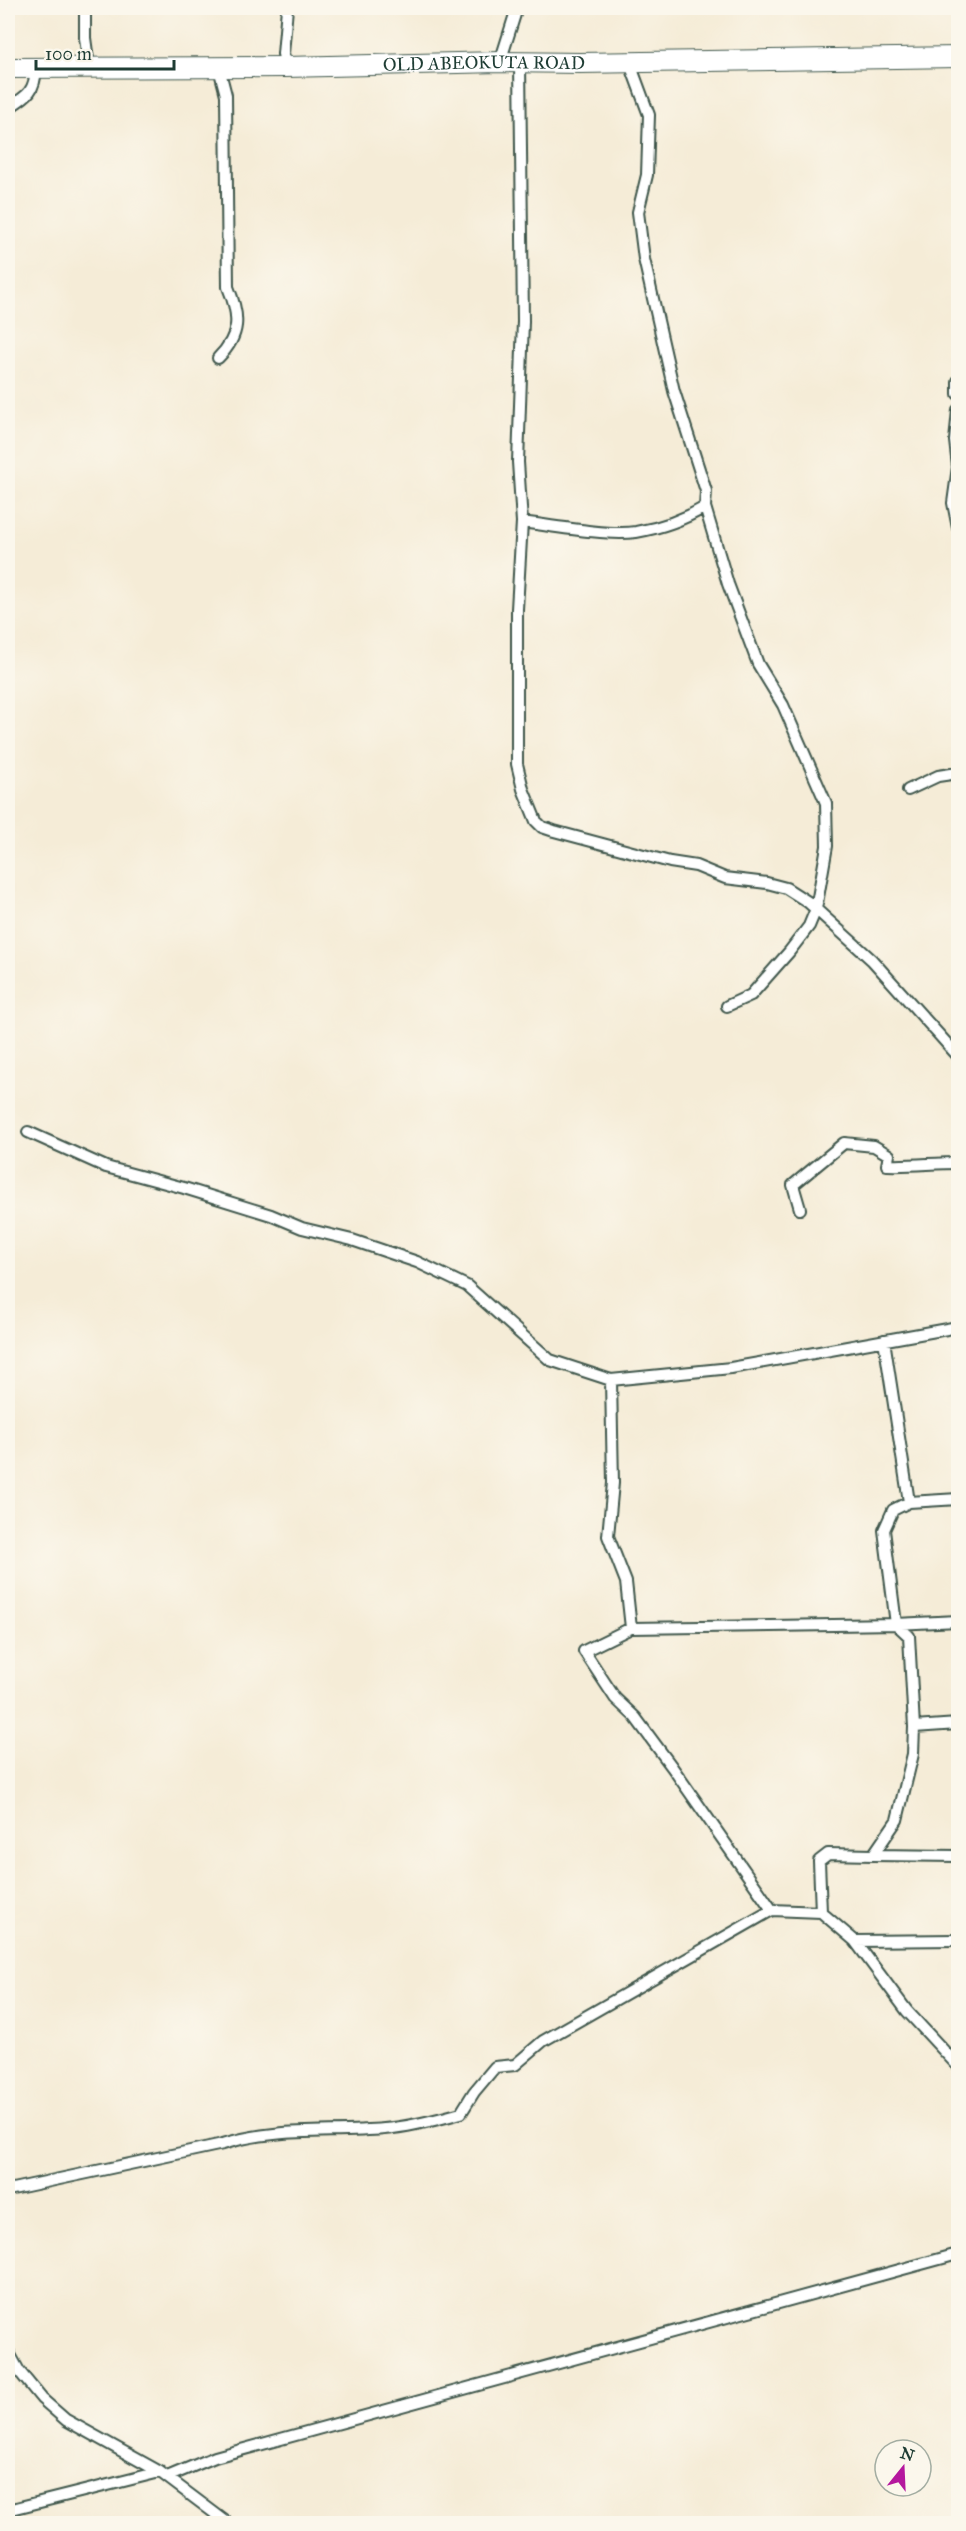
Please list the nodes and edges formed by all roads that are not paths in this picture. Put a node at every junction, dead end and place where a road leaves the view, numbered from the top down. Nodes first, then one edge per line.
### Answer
1 (86, 8) edge
2 (287, 8) edge
3 (517, 8) edge
4 (958, 57) edge
5 (629, 61) junction
6 (500, 62) junction
7 (520, 63) junction
8 (89, 67) junction
9 (286, 67) junction
10 (8, 68) edge
11 (36, 68) junction
12 (219, 68) junction
13 (8, 108) edge
14 (218, 358) dead end
15 (958, 381) edge
16 (958, 394) edge
17 (958, 410) edge
18 (705, 507) junction
19 (522, 522) junction
20 (958, 528) edge
21 (958, 773) edge
22 (908, 790) dead end
23 (816, 909) junction
24 (727, 1006) dead end
25 (958, 1056) edge
26 (28, 1132) dead end
27 (958, 1162) edge
28 (800, 1209) dead end
29 (958, 1327) edge
30 (884, 1340) junction
31 (611, 1380) junction
32 (958, 1499) edge
33 (909, 1502) junction
34 (958, 1621) edge
35 (896, 1624) junction
36 (631, 1628) junction
37 (958, 1724) edge
38 (914, 1727) junction
39 (873, 1855) junction
40 (958, 1856) edge
41 (772, 1910) junction
42 (821, 1912) junction
43 (958, 1940) edge
44 (855, 1941) junction
45 (958, 2066) edge
46 (8, 2190) edge
47 (958, 2254) edge
48 (8, 2351) edge
49 (164, 2475) junction
50 (8, 2510) edge
51 (229, 2523) edge

1 - 8 street
2 - 9 street
3 - 6 street
4 - 5 highway, OLD ABEOKUTA ROAD
5 - 7 highway, OLD ABEOKUTA ROAD
5 - 18 street
6 - 7 highway, OLD ABEOKUTA ROAD
6 - 9 highway, OLD ABEOKUTA ROAD
7 - 19 street
8 - 11 highway, OLD ABEOKUTA ROAD
8 - 12 highway, OLD ABEOKUTA ROAD
9 - 12 highway, OLD ABEOKUTA ROAD
10 - 11 highway, OLD ABEOKUTA ROAD
11 - 13 street
12 - 14 street
15 - 16 street
17 - 20 street
18 - 19 street
18 - 23 street
19 - 23 street
21 - 22 street
23 - 24 street
23 - 25 street
26 - 31 street
27 - 28 street
29 - 30 street
30 - 31 street
30 - 33 street
31 - 36 street
32 - 33 street
33 - 35 street
34 - 35 street
35 - 36 street
35 - 38 street
36 - 41 street
37 - 38 street
38 - 39 street
39 - 40 street
39 - 42 street
41 - 42 street
41 - 46 street
42 - 44 street
43 - 44 street
44 - 45 street
47 - 49 street
48 - 49 street
49 - 50 street
49 - 51 street

